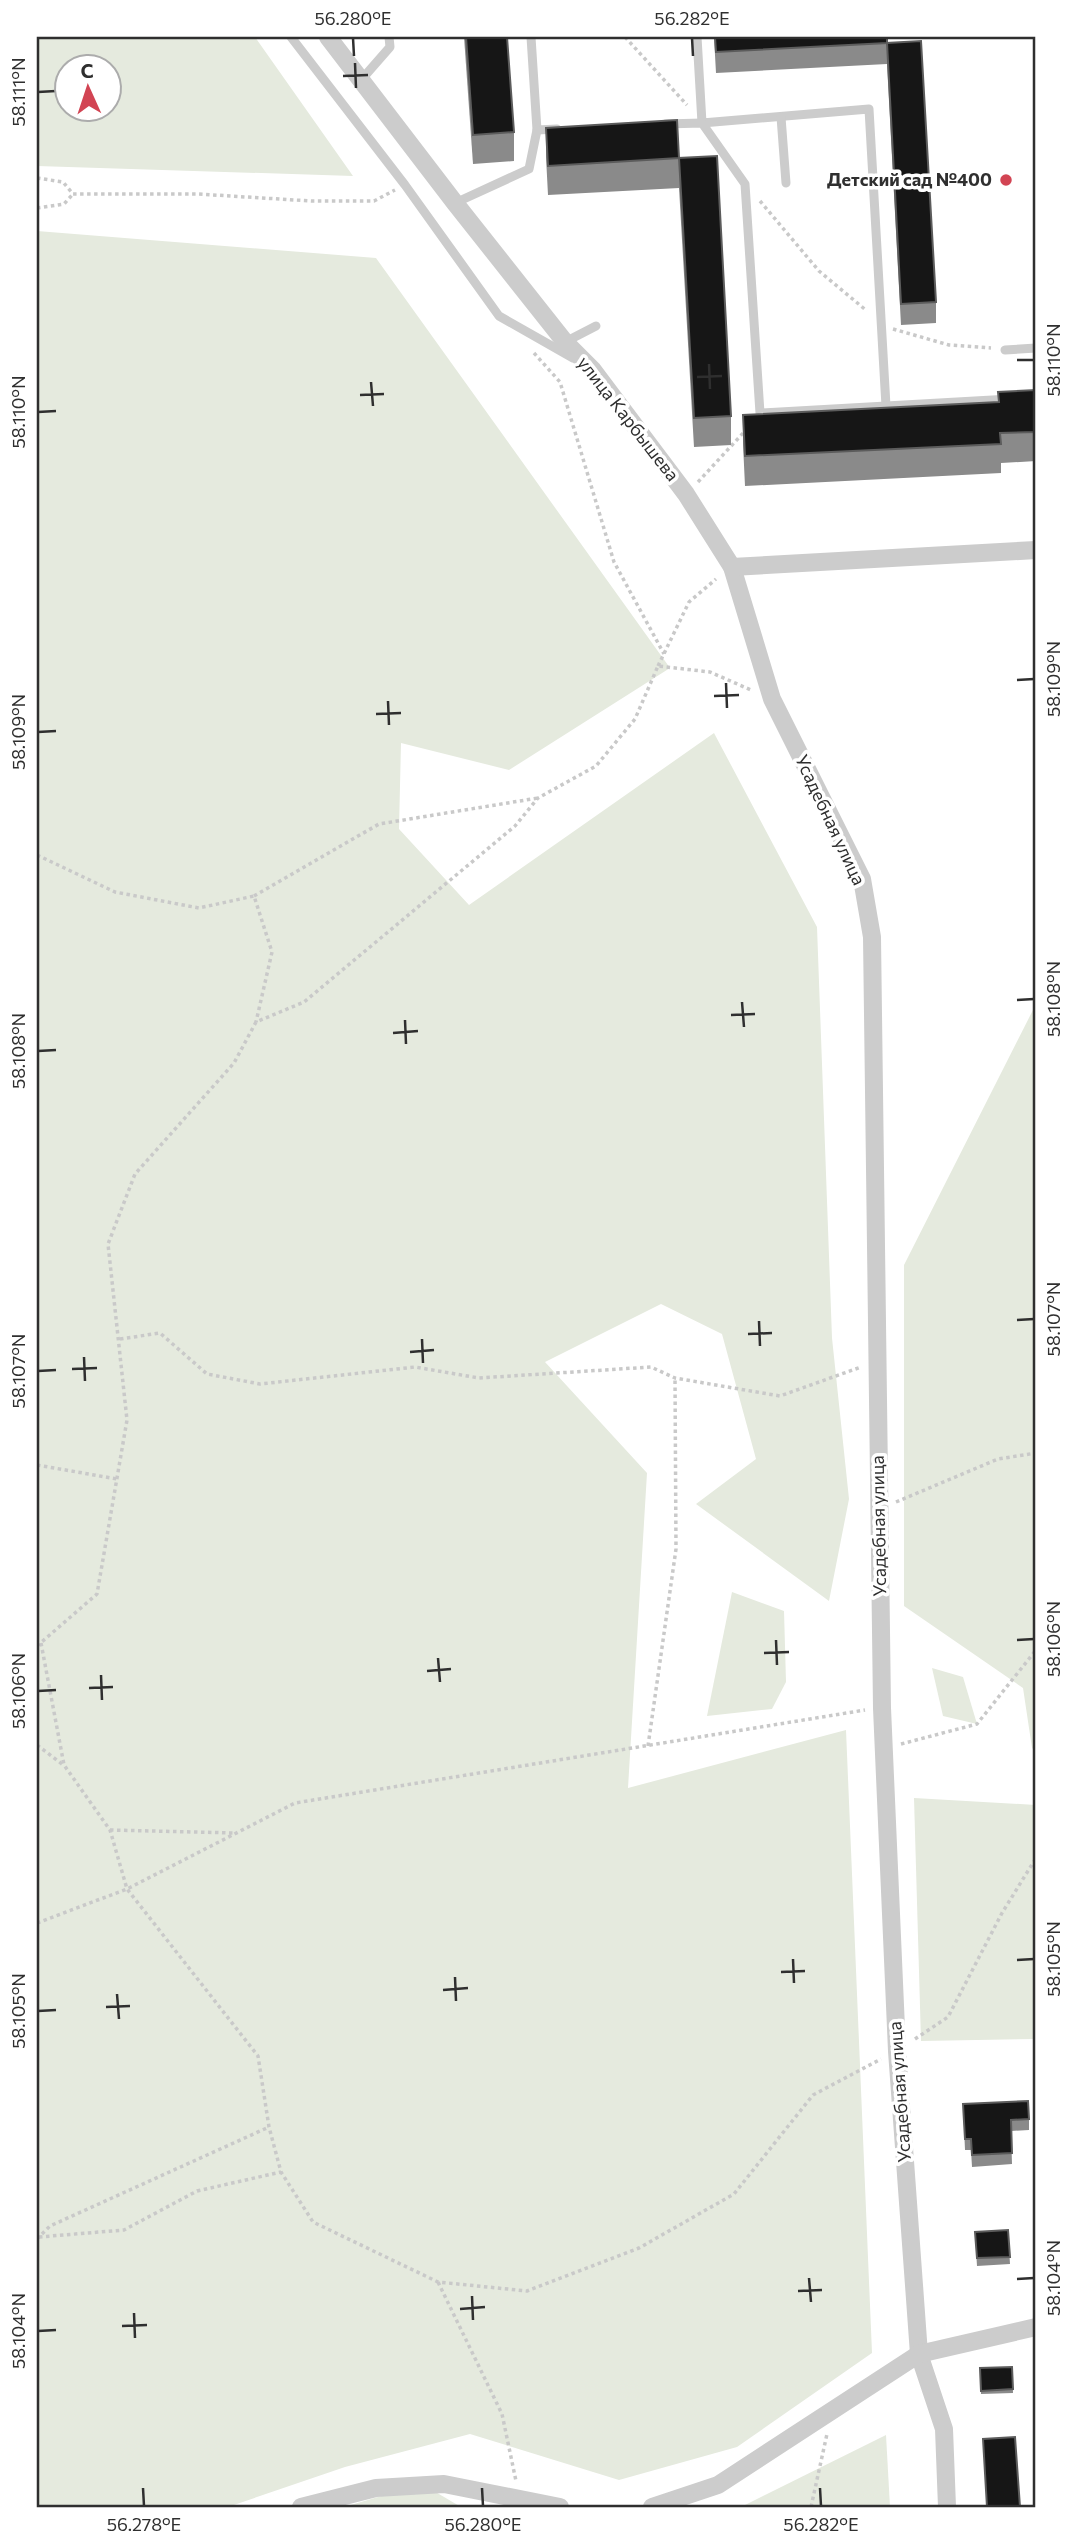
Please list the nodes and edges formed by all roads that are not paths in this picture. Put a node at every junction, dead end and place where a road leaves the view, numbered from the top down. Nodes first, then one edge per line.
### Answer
1 (291, 37) edge
2 (328, 37) edge
3 (389, 37) edge
4 (531, 37) edge
5 (697, 37) edge
6 (362, 79) junction
7 (781, 117) junction
8 (702, 123) junction
9 (661, 125) edge
10 (565, 129) edge
11 (537, 130) junction
12 (786, 183) dead end
13 (454, 202) junction
14 (596, 326) dead end
15 (565, 342) junction
16 (1036, 348) edge
17 (1005, 350) road end
18 (592, 369) junction
19 (1023, 399) edge
20 (886, 406) junction
21 (1036, 550) edge
22 (732, 567) junction
23 (1036, 2327) edge
24 (919, 2354) junction
25 (519, 2503) edge
26 (302, 2507) edge
27 (560, 2507) edge
28 (652, 2507) edge
29 (947, 2507) edge

1 - 18 lane
2 - 6 street, улица Карбышева
3 - 6 lane
4 - 11 lane
5 - 8 lane
6 - 13 street, улица Карбышева
7 - 8 lane
7 - 12 lane
7 - 20 lane
8 - 9 lane
8 - 20 lane
10 - 11 lane
11 - 13 lane
13 - 15 street, улица Карбышева
14 - 15 lane
15 - 18 street, улица Карбышева
16 - 17 lane
18 - 22 street, улица Карбышева
19 - 20 lane
21 - 22 street
22 - 24 street, Усадебная улица
23 - 24 street
24 - 28 street
24 - 29 street, Усадебная улица
25 - 26 street
25 - 27 street

